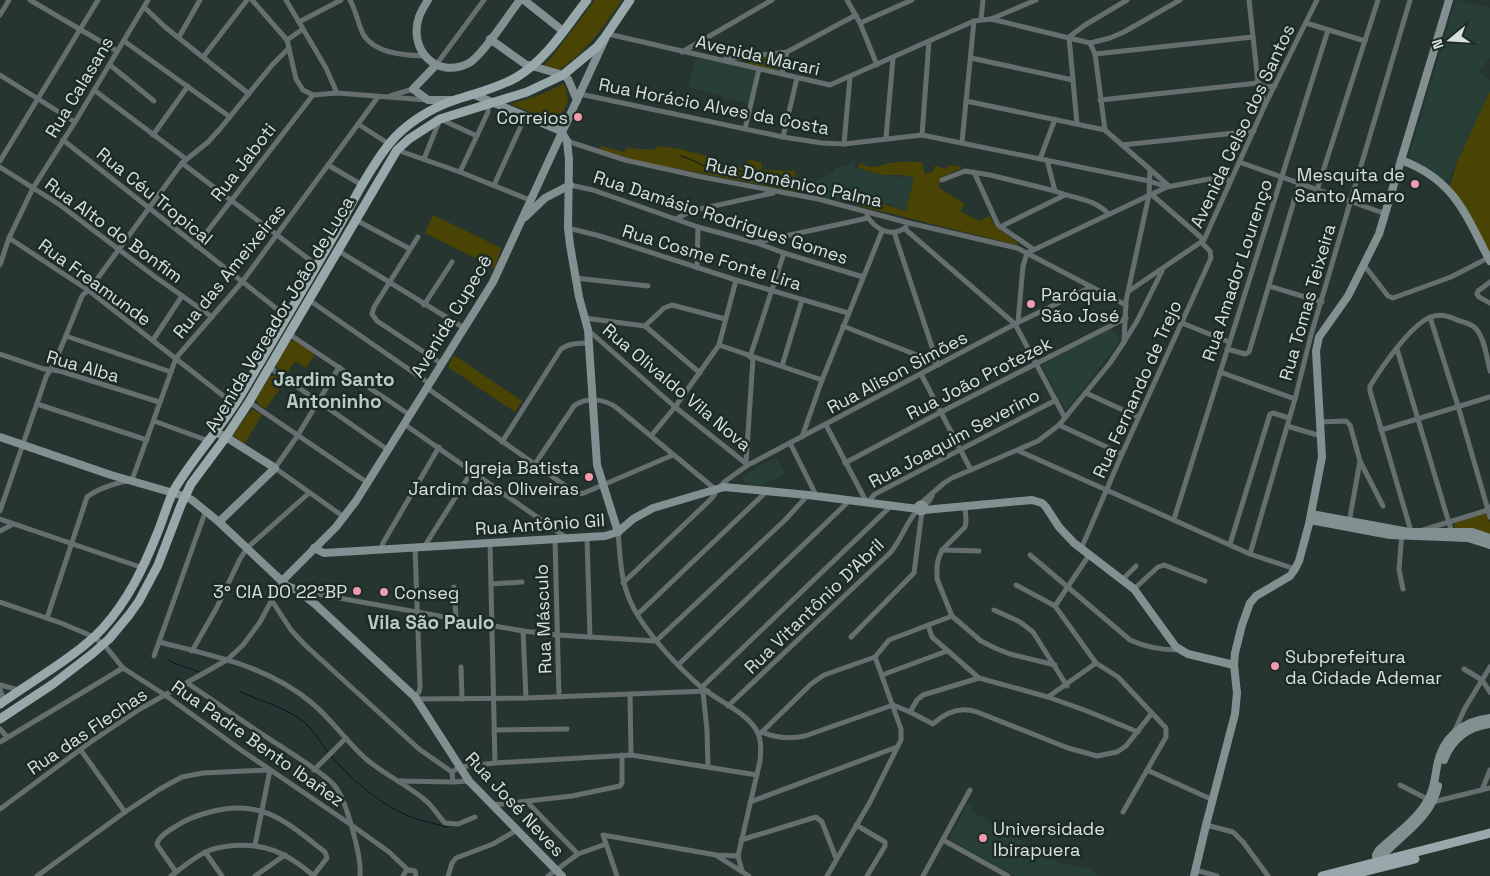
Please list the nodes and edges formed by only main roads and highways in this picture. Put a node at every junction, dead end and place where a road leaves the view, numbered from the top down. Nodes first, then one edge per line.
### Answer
1 (586, 0) edge
2 (630, 0) edge
3 (607, 36) joint
4 (2, 702) edge
5 (0, 718) edge
6 (1490, 833) edge
7 (1490, 839) edge
8 (1380, 864) junction
9 (1324, 876) edge
10 (1346, 876) edge

1 - 4 main road, Avenida Vereador João de Luca
2 - 3 main road, Avenida Cupecê
3 - 5 main road, Avenida Vereador João de Luca
6 - 8 main road
7 - 8 main road
8 - 9 main road
8 - 10 main road

